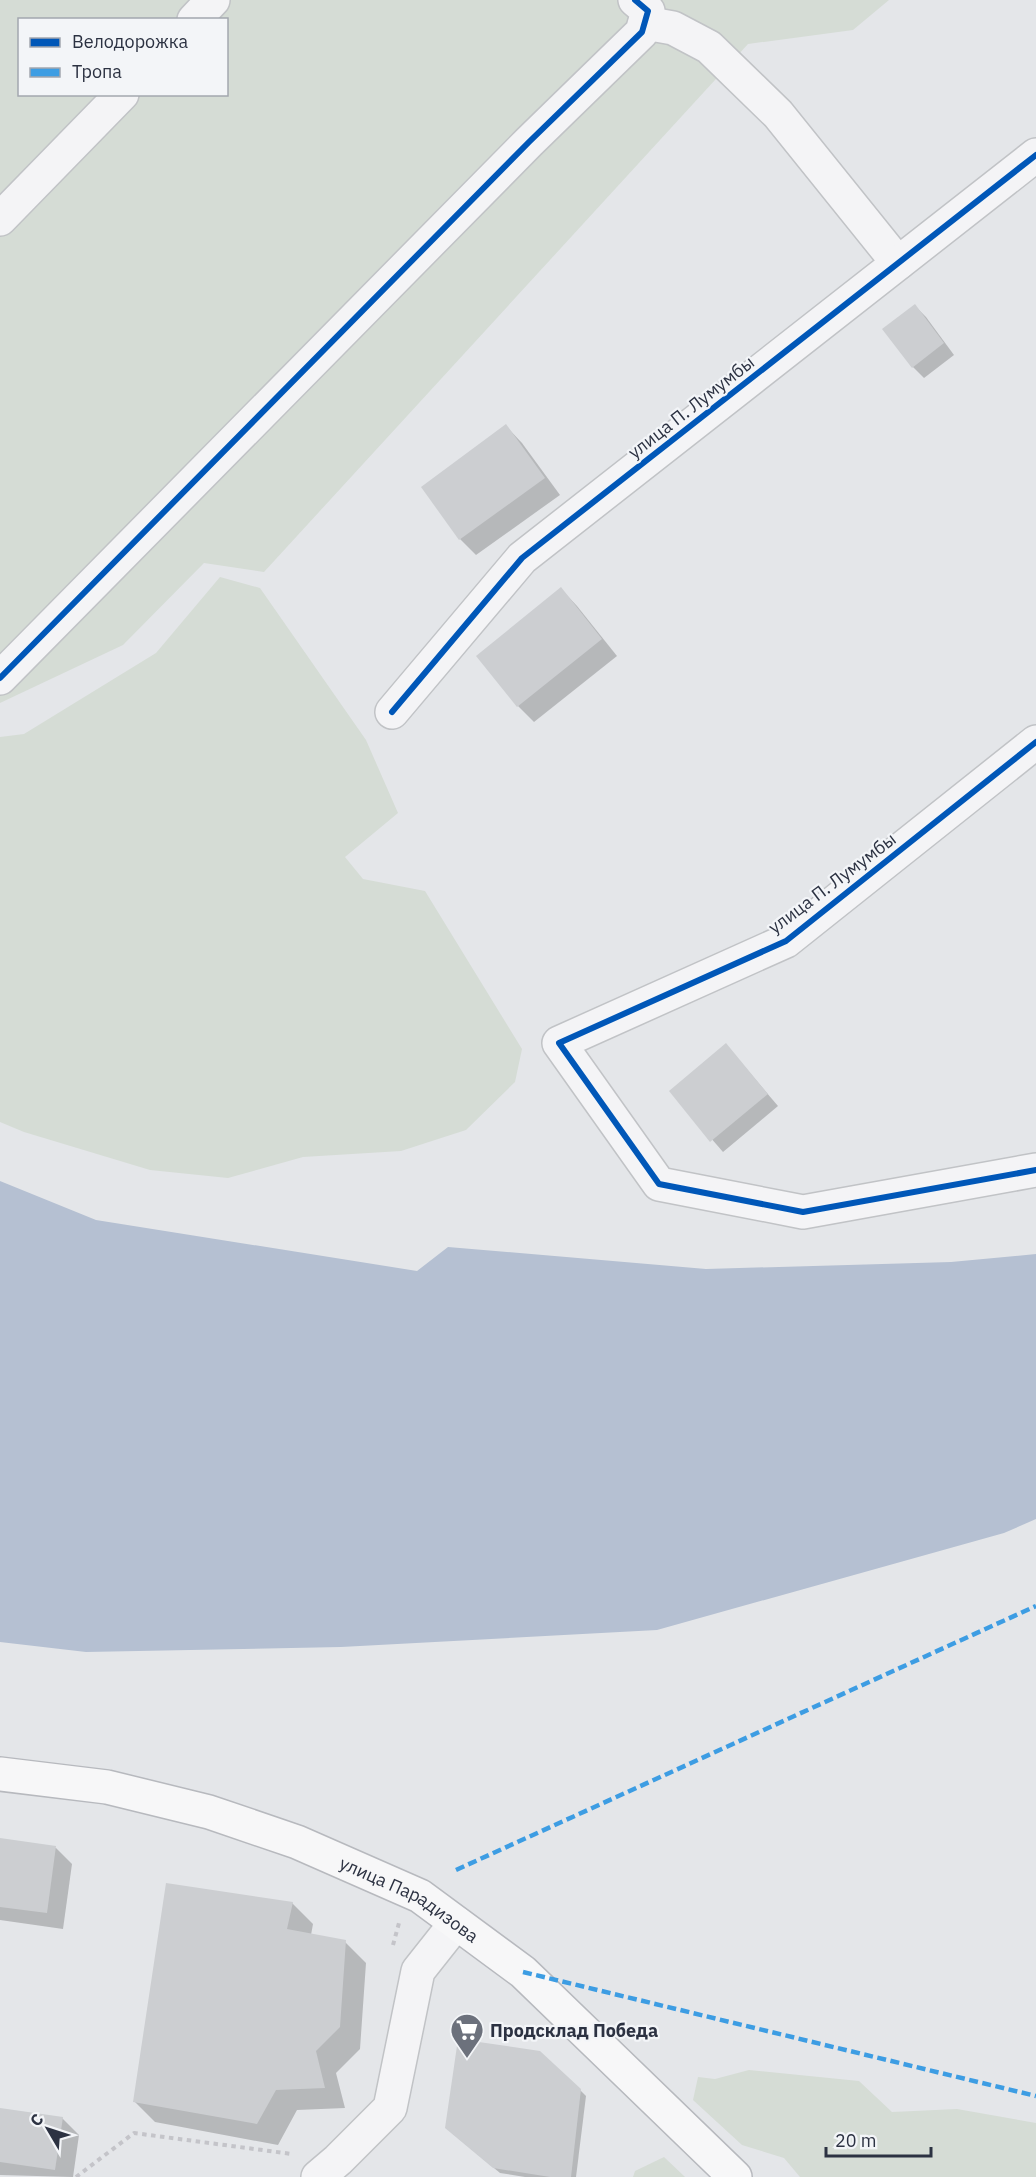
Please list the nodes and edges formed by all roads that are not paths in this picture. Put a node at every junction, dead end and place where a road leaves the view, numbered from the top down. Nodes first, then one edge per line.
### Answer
1 (213, 0) edge
2 (640, 12) edge
3 (196, 18) edge
4 (120, 96) edge
5 (1036, 155) edge
6 (0, 219) edge
7 (898, 263) junction
8 (0, 678) edge
9 (392, 712) dead end
10 (1036, 742) edge
11 (1036, 1170) edge
12 (0, 1774) edge
13 (456, 1923) junction
14 (328, 2168) edge
15 (735, 2177) edge

1 - 3 street
2 - 7 street
2 - 8 street
4 - 6 street
5 - 7 street, улица П. Лумумбы
7 - 9 street, улица П. Лумумбы
10 - 11 street, улица П. Лумумбы
12 - 13 highway, улица Парадизова
13 - 14 street
13 - 15 highway, улица Парадизова

